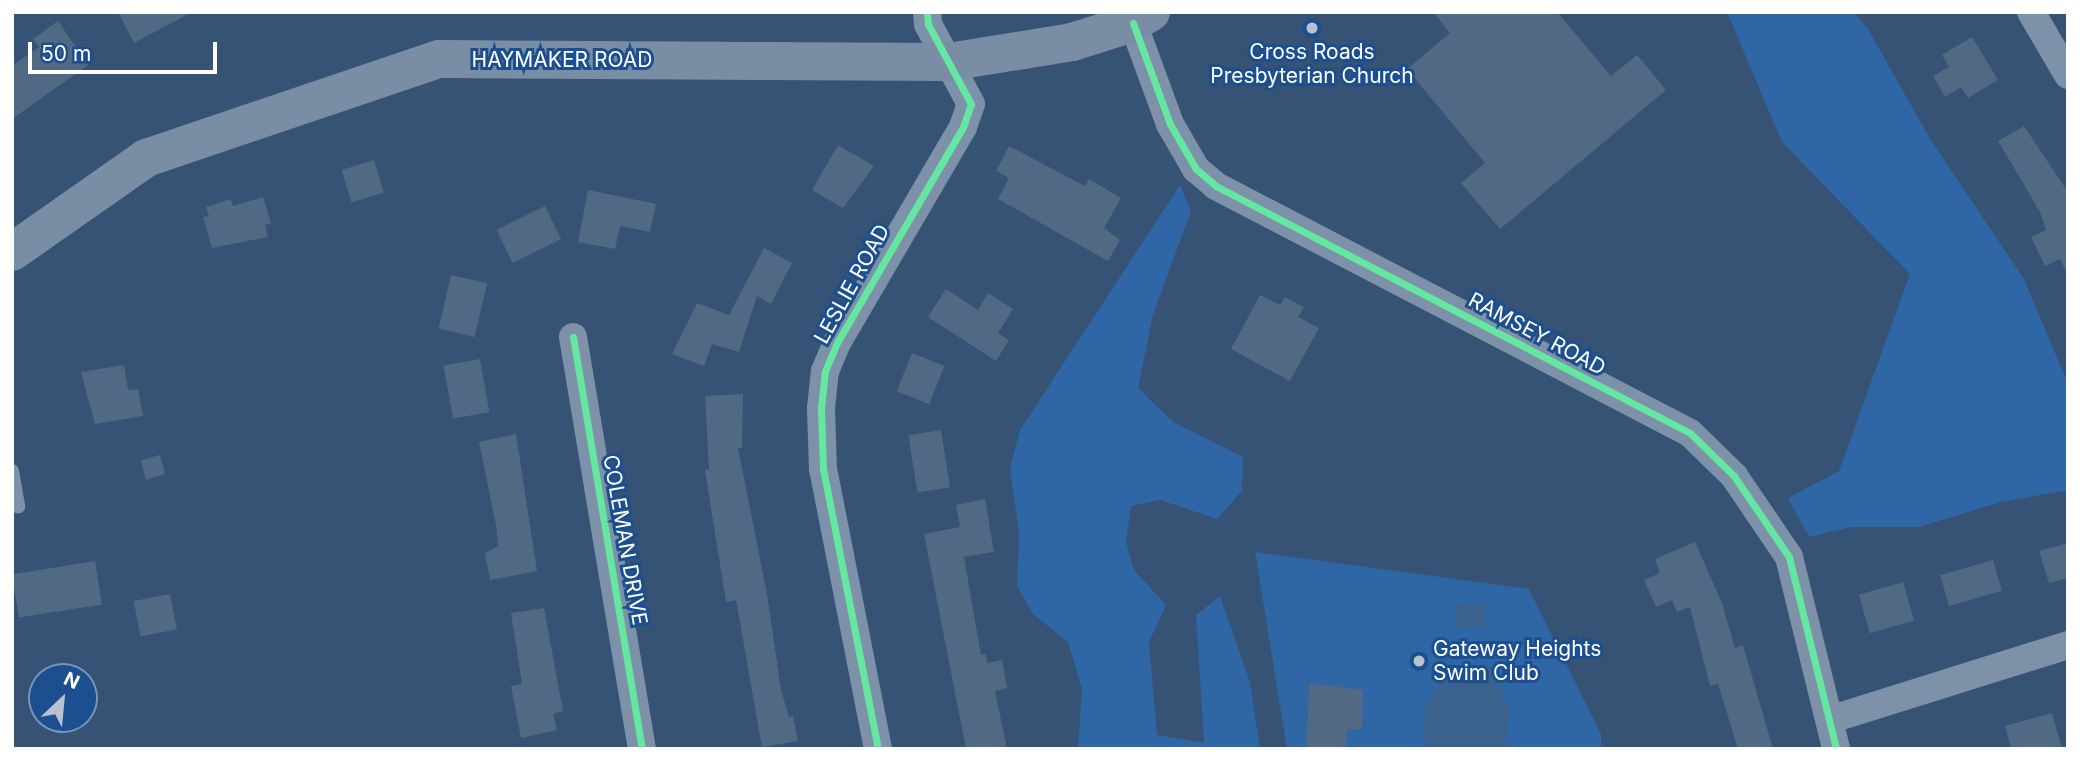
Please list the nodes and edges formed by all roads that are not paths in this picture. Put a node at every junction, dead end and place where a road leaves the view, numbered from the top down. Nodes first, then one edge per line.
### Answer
1 (927, 12) edge
2 (2031, 12) edge
3 (1142, 18) edge
4 (949, 62) junction
5 (2068, 75) edge
6 (12, 252) edge
7 (573, 337) dead end
8 (12, 471) edge
9 (18, 506) dead end
10 (2068, 645) edge
11 (1832, 719) junction
12 (642, 749) edge
13 (878, 749) edge
14 (1836, 749) edge

1 - 4 street, LESLIE ROAD
2 - 5 street
3 - 4 main road, HAYMAKER ROAD
3 - 11 street, RAMSEY ROAD
4 - 6 main road, HAYMAKER ROAD
4 - 13 street, LESLIE ROAD
7 - 12 street, COLEMAN DRIVE
8 - 9 lane
10 - 11 street
11 - 14 street, RAMSEY ROAD

